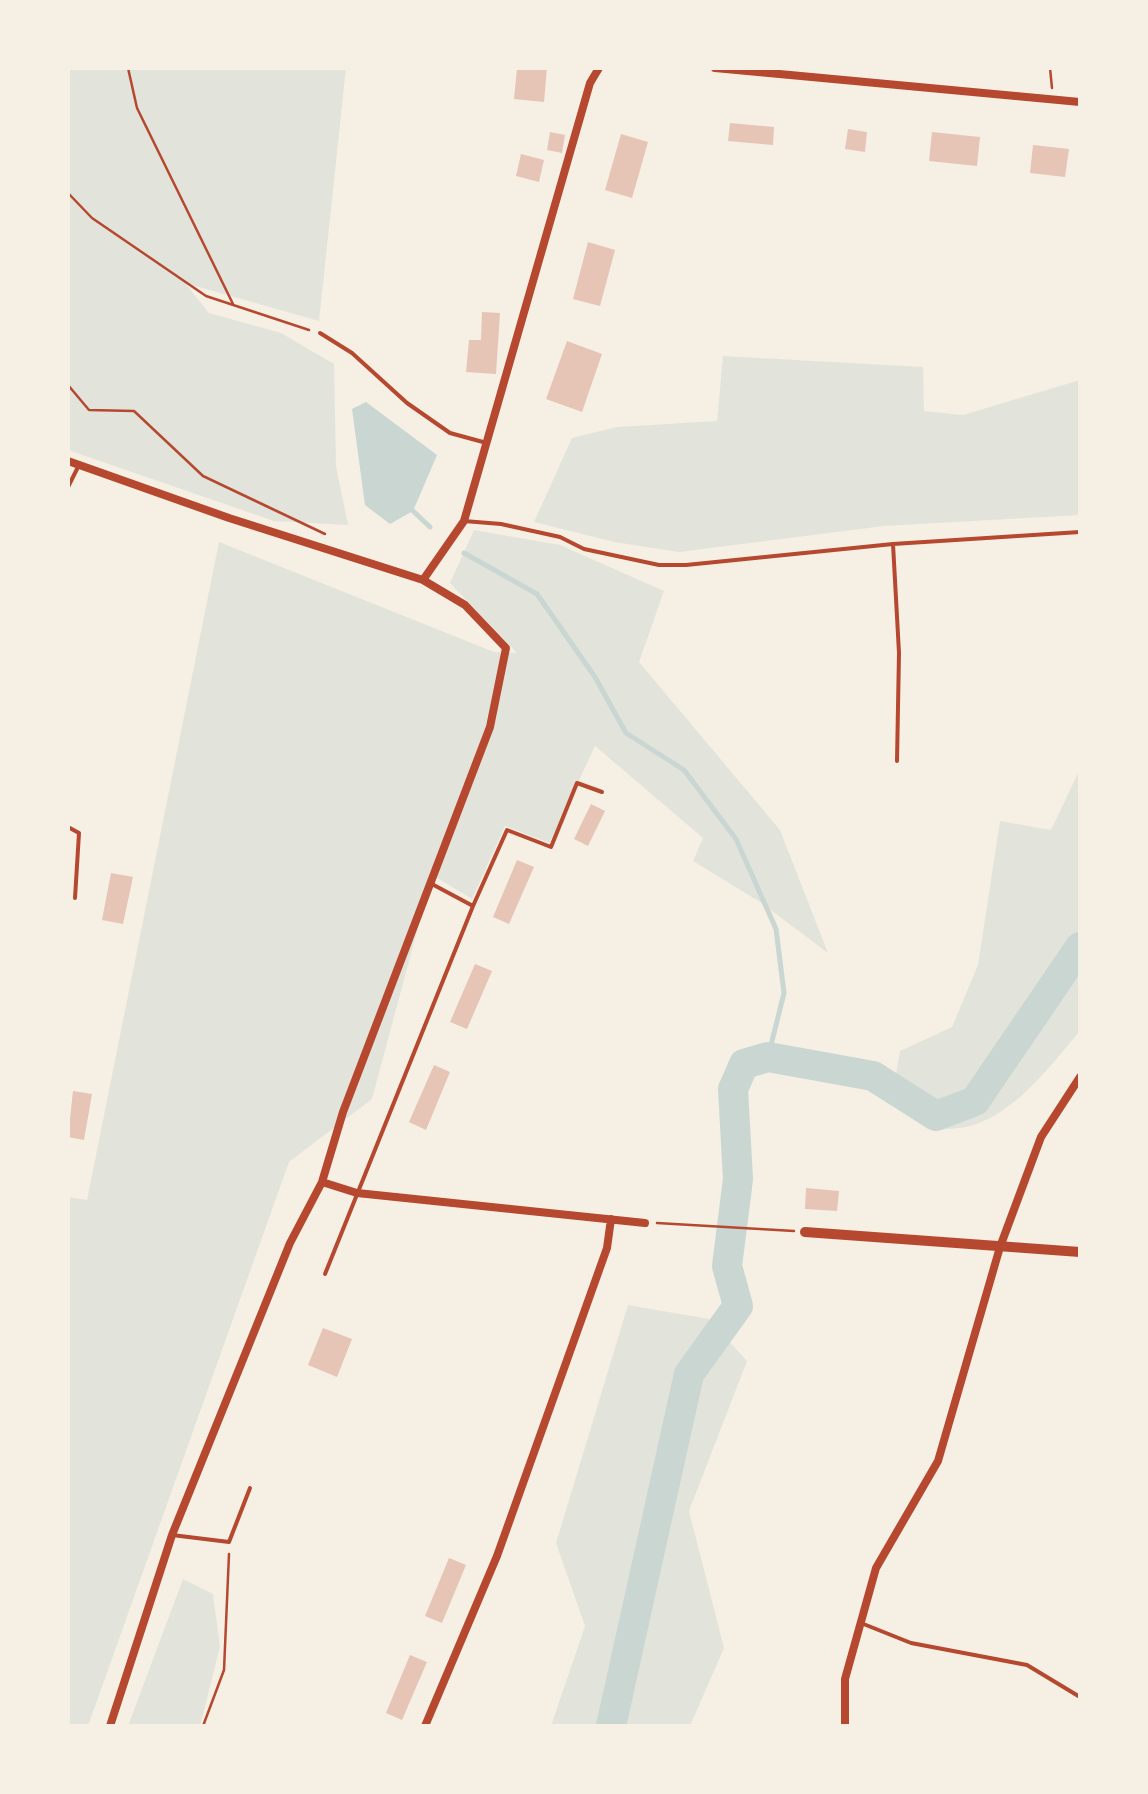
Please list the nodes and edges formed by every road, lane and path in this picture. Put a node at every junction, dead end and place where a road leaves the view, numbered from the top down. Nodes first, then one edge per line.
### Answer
1 (128, 68) edge
2 (600, 68) edge
3 (716, 68) edge
4 (1050, 68) edge
5 (1052, 99) junction
6 (1080, 102) edge
7 (68, 193) edge
8 (234, 305) junction
9 (320, 333) joint
10 (68, 384) edge
11 (488, 443) junction
12 (68, 460) edge
13 (79, 464) junction
14 (68, 487) edge
15 (464, 521) junction
16 (1080, 532) edge
17 (339, 540) dead end
18 (893, 544) junction
19 (423, 580) junction
20 (897, 761) dead end
21 (602, 792) dead end
22 (68, 827) edge
23 (430, 883) junction
24 (75, 898) dead end
25 (473, 906) junction
26 (1080, 1077) edge
27 (322, 1182) junction
28 (357, 1192) junction
29 (610, 1219) junction
30 (645, 1223) joint
31 (805, 1232) joint
32 (1000, 1247) junction
33 (1080, 1252) edge
34 (325, 1274) dead end
35 (250, 1488) dead end
36 (172, 1535) junction
37 (229, 1542) junction
38 (861, 1622) junction
39 (1080, 1697) edge
40 (110, 1726) edge
41 (203, 1726) edge
42 (425, 1726) edge
43 (845, 1726) edge

1 - 8 path
2 - 11 street
3 - 5 street
4 - 5 path
5 - 6 street
7 - 8 path
8 - 9 path
9 - 11 lane
10 - 17 path
11 - 15 street
12 - 13 street
13 - 14 lane
13 - 19 street
15 - 18 lane
15 - 19 street
16 - 18 lane
18 - 20 lane
19 - 23 street
21 - 25 lane
22 - 24 lane
23 - 25 lane
23 - 27 street
25 - 28 lane
26 - 32 street
27 - 28 street
27 - 36 street
28 - 29 street
28 - 34 lane
29 - 30 street
29 - 42 street
30 - 31 path
31 - 32 street
32 - 33 street
32 - 38 street
35 - 37 lane
36 - 37 lane
36 - 40 street
37 - 41 path
38 - 39 lane
38 - 43 street

